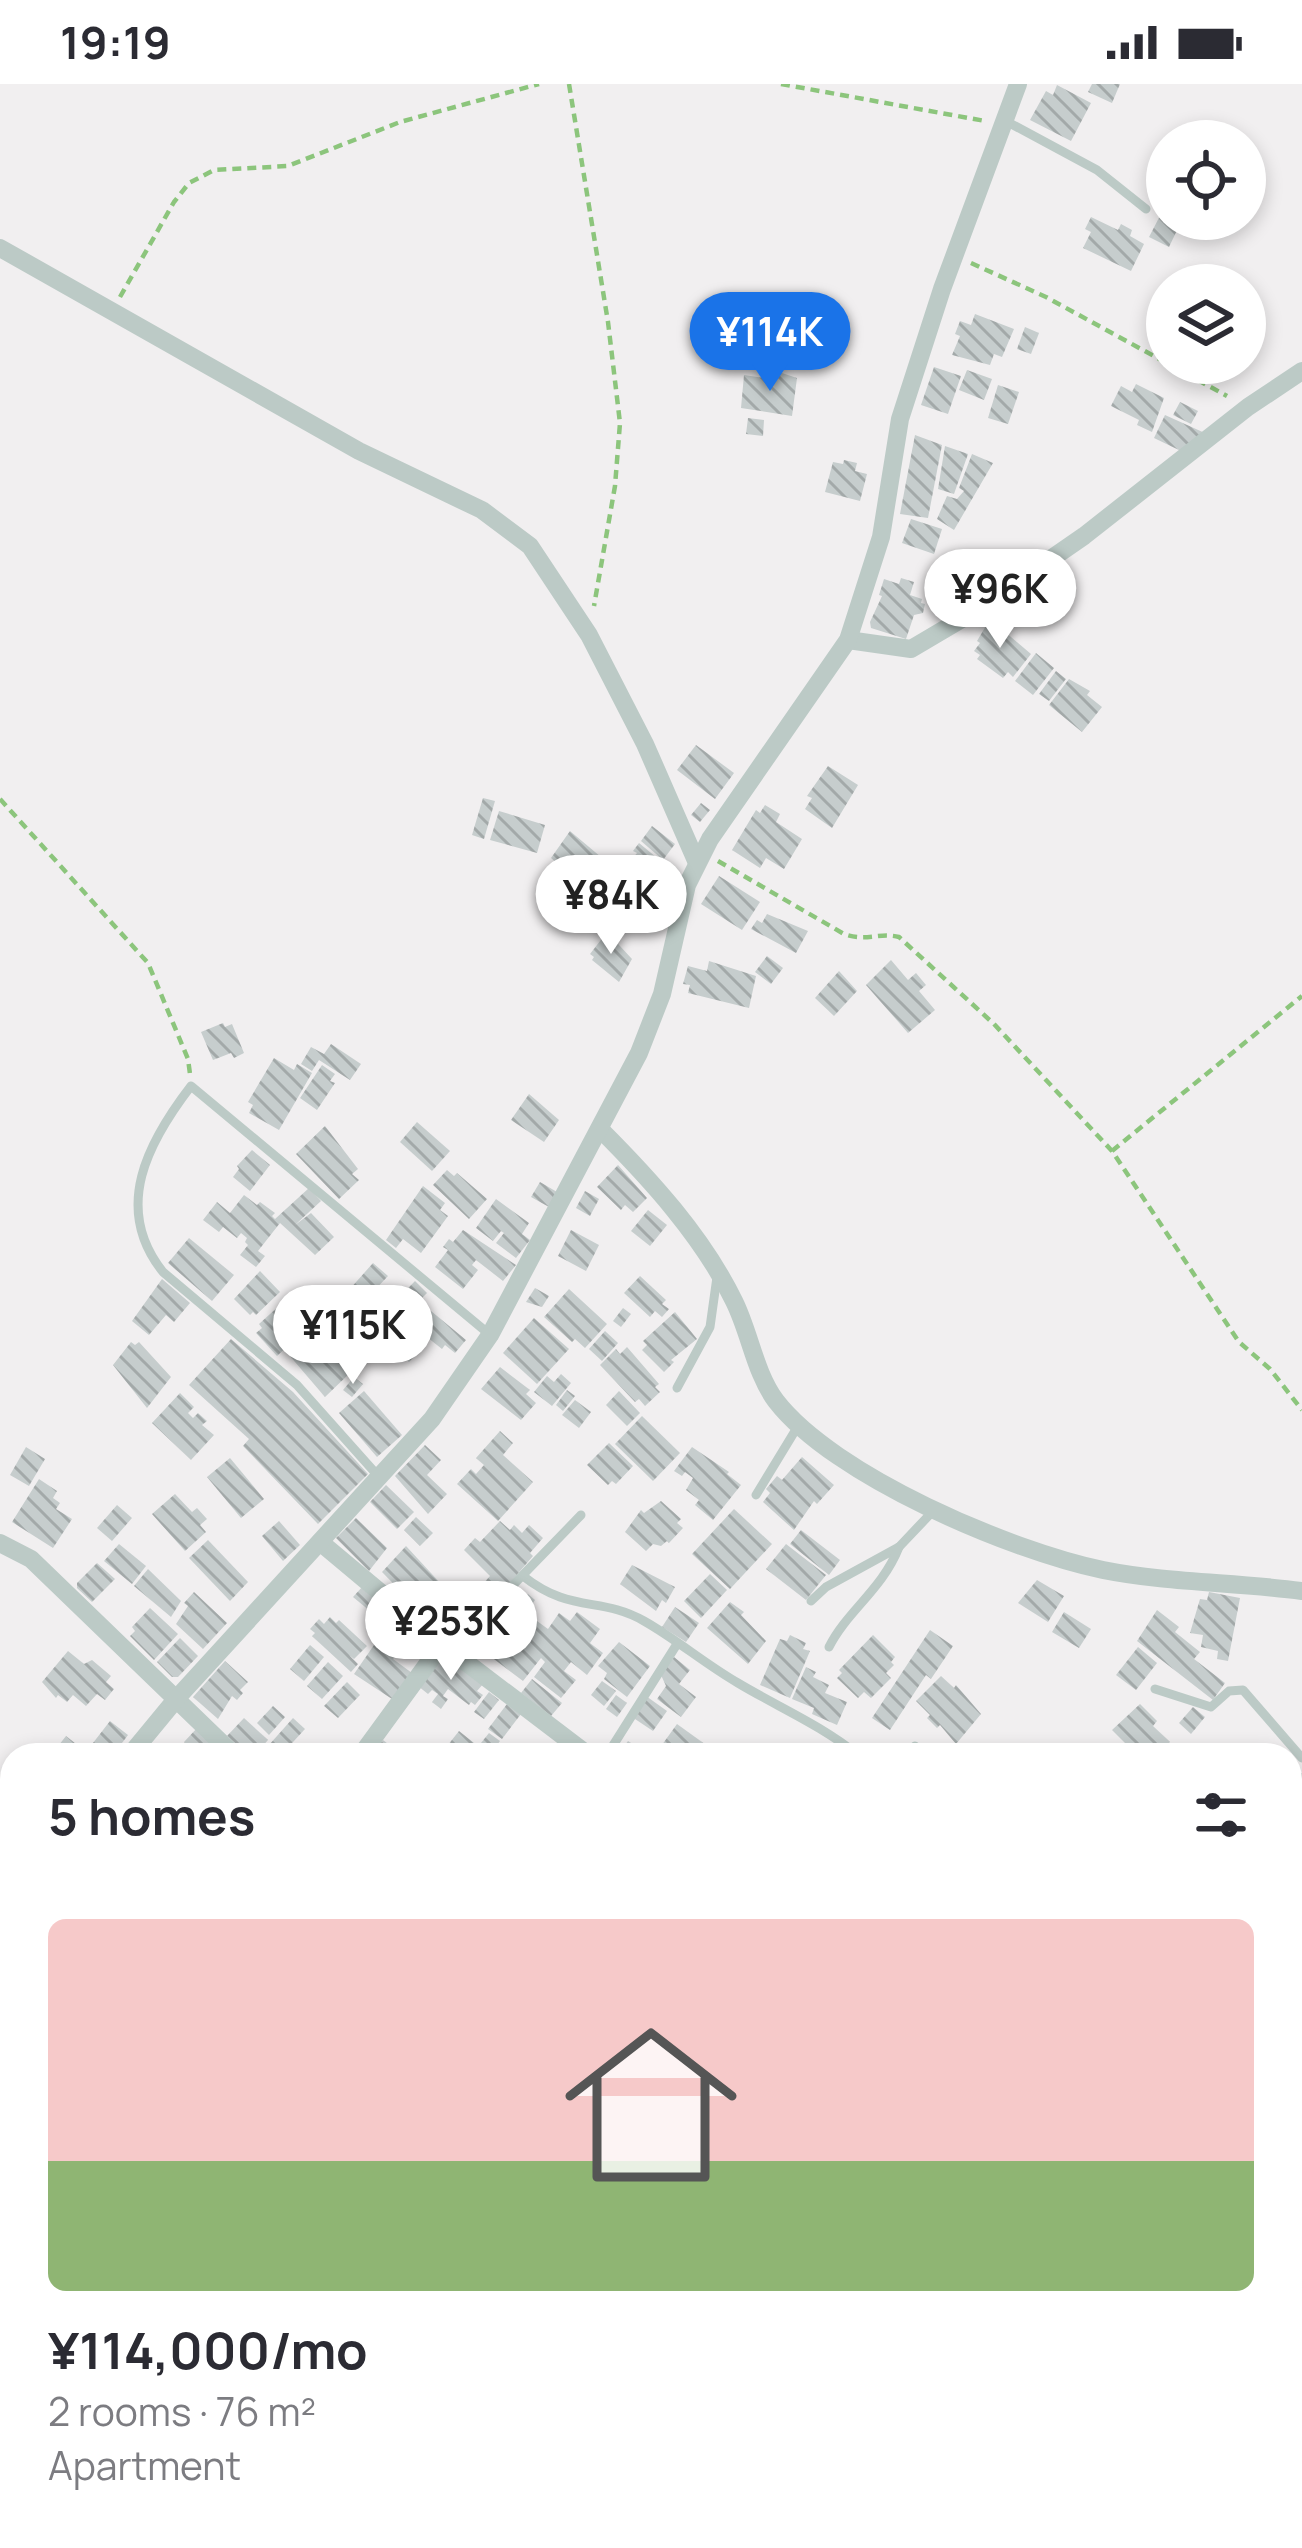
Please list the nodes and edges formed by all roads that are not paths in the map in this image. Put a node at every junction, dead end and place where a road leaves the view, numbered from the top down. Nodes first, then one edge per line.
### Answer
1 (1018, 84) edge
2 (1003, 123) junction
3 (1145, 209) dead end
4 (0, 248) edge
5 (1302, 371) edge
6 (848, 640) junction
7 (700, 857) junction
8 (600, 1129) junction
9 (718, 1274) junction
10 (490, 1336) junction
11 (677, 1388) dead end
12 (798, 1426) junction
13 (379, 1477) junction
14 (756, 1495) dead end
15 (935, 1509) junction
16 (581, 1515) dead end
17 (320, 1542) junction
18 (0, 1543) edge
19 (899, 1547) junction
20 (523, 1576) junction
21 (1302, 1591) edge
22 (811, 1601) dead end
23 (677, 1644) junction
24 (446, 1647) junction
25 (829, 1647) dead end
26 (1155, 1689) dead end
27 (177, 1698) junction
28 (140, 1743) edge
29 (222, 1743) edge
30 (370, 1743) edge
31 (572, 1743) edge
32 (615, 1743) edge
33 (842, 1743) edge
34 (1289, 1743) edge

1 - 2 street
2 - 3 lane
2 - 6 street
4 - 7 street
5 - 6 street
6 - 7 street
7 - 8 street
8 - 9 street
8 - 10 street
9 - 11 lane
9 - 12 street
10 - 13 street
10 - 13 lane
12 - 14 lane
12 - 15 street
13 - 17 street
15 - 19 lane
15 - 21 street
16 - 20 lane
17 - 24 street
17 - 27 street
18 - 27 street
19 - 22 lane
19 - 25 lane
20 - 23 lane
20 - 24 lane
23 - 32 lane
23 - 33 lane
24 - 30 street
24 - 31 street
26 - 34 lane
27 - 28 street
27 - 29 street

